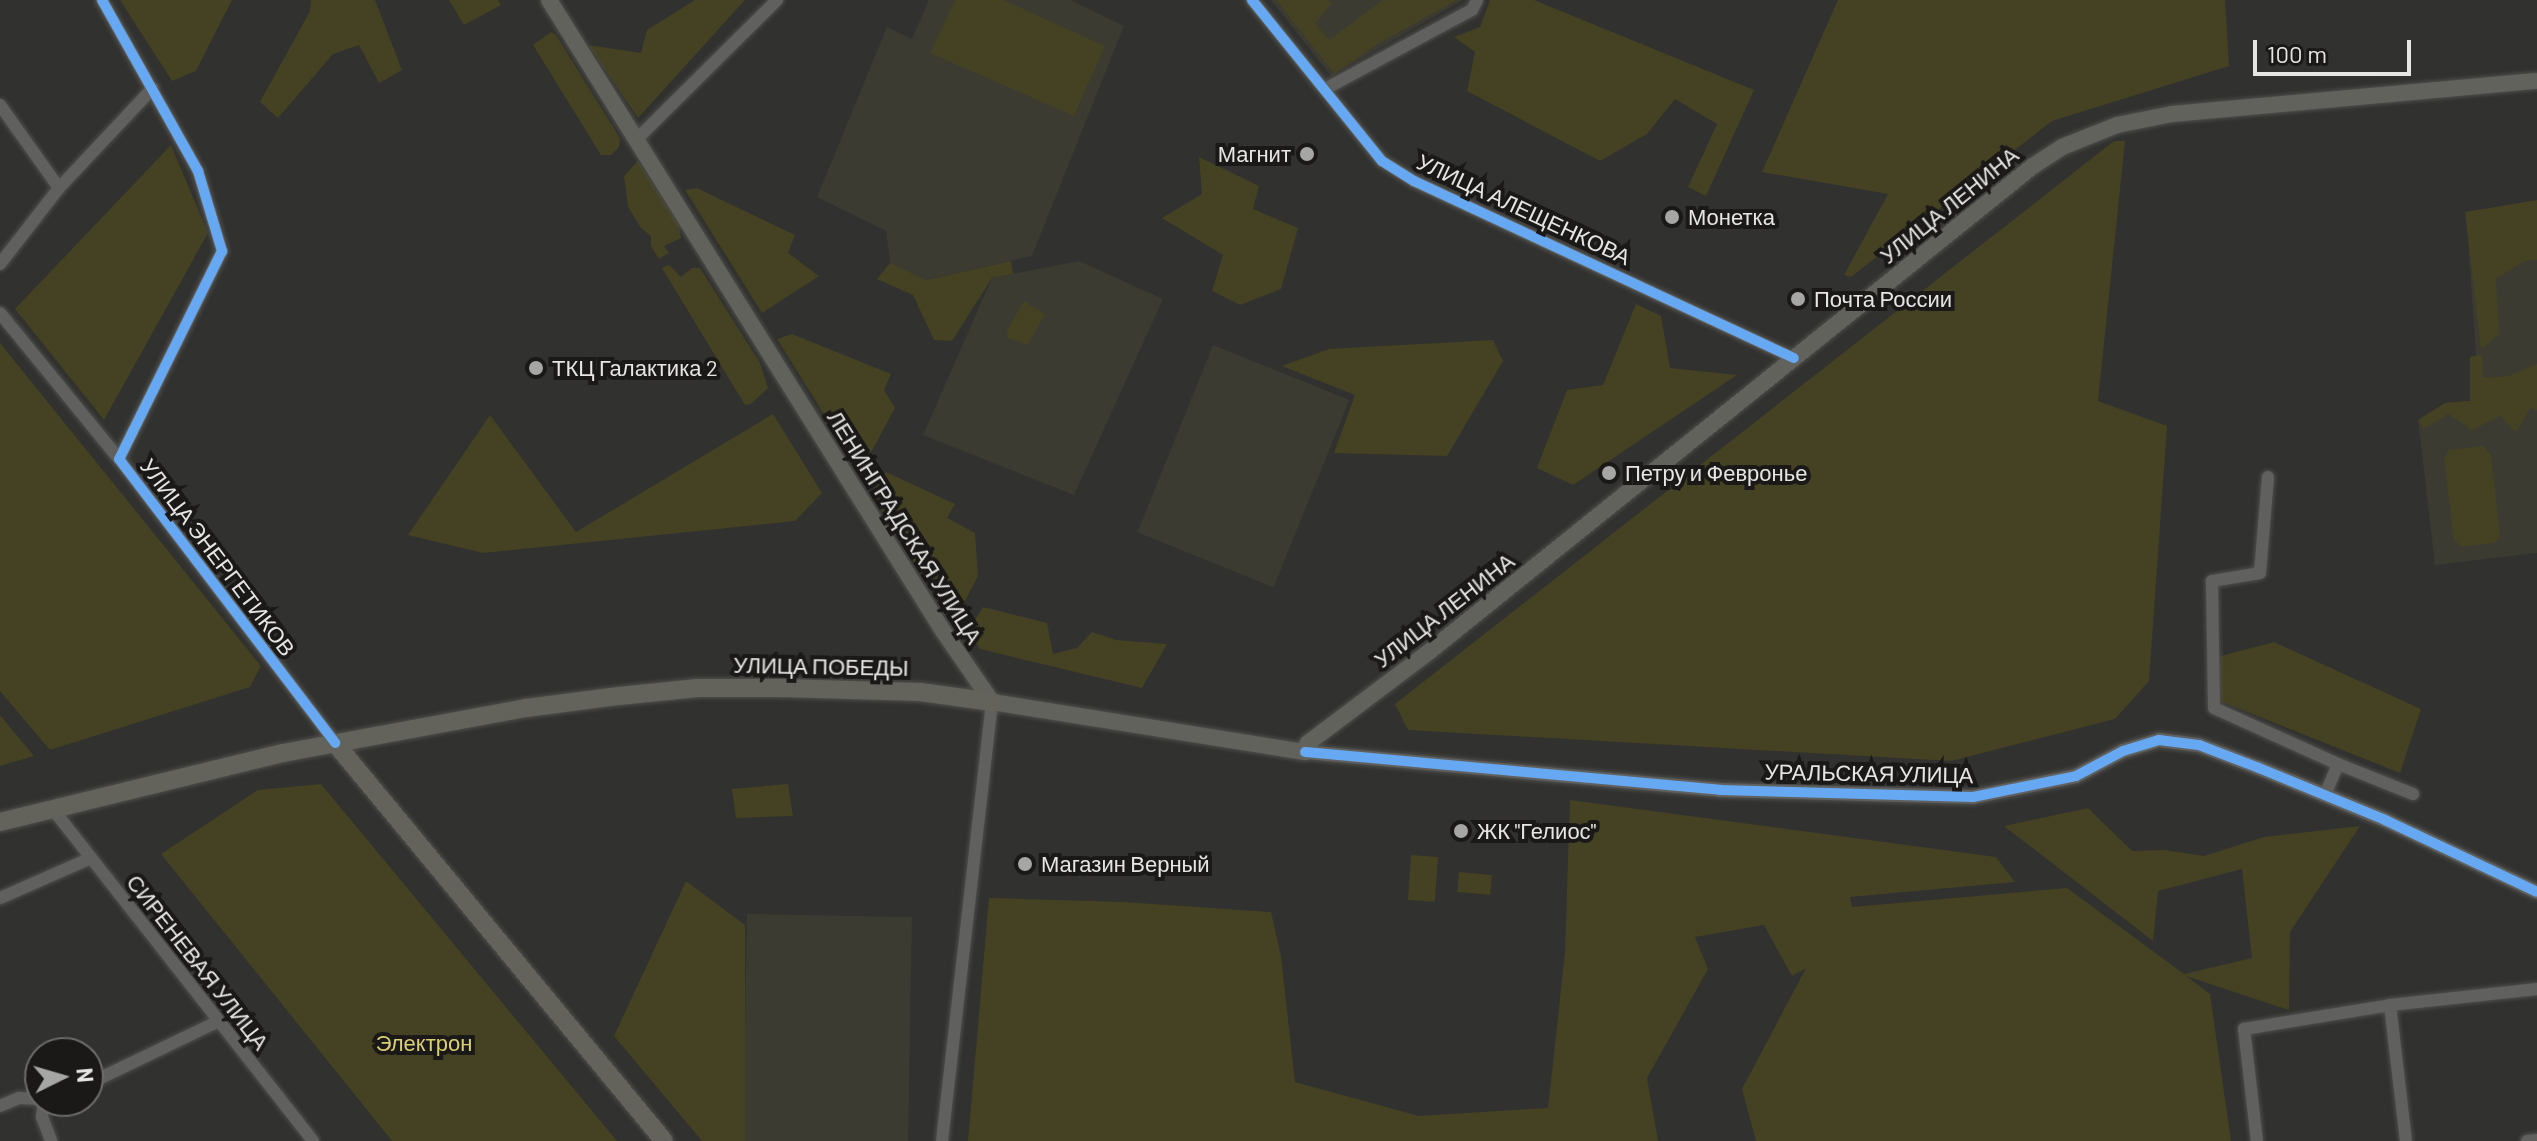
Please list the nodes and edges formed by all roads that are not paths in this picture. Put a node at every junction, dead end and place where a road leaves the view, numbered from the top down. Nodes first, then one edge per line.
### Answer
1 (102, 0) edge
2 (549, 0) edge
3 (777, 0) edge
4 (1252, 0) edge
5 (1477, 0) edge
6 (2537, 81) edge
7 (153, 88) junction
8 (1325, 89) junction
9 (0, 105) edge
10 (636, 140) junction
11 (59, 188) junction
12 (0, 264) edge
13 (0, 313) edge
14 (1794, 358) junction
15 (119, 459) junction
16 (2268, 477) dead end
17 (992, 702) junction
18 (335, 743) junction
19 (1305, 752) junction
20 (2338, 764) junction
21 (2413, 794) dead end
22 (2325, 795) junction
23 (52, 808) junction
24 (0, 822) edge
25 (91, 858) junction
26 (2537, 892) edge
27 (0, 898) edge
28 (2537, 989) edge
29 (2390, 1005) junction
30 (219, 1021) junction
31 (104, 1076) edge
32 (24, 1098) edge
33 (0, 1106) edge
34 (42, 1117) edge
35 (2537, 1140) edge
36 (51, 1141) edge
37 (313, 1141) edge
38 (664, 1141) edge
39 (942, 1141) edge
40 (2257, 1141) edge
41 (2406, 1141) edge
42 (2527, 1141) edge

1 - 7 street, УЛИЦА ЭНЕРГЕТИКОВ
2 - 10 main road, ЛЕНИНГРАДСКАЯ УЛИЦА
3 - 10 street
4 - 8 street, УЛИЦА АЛЕЩЕНКОВА
5 - 8 street
6 - 14 main road, УЛИЦА ЛЕНИНА
7 - 11 street
7 - 15 street, УЛИЦА ЭНЕРГЕТИКОВ
8 - 14 street, УЛИЦА АЛЕЩЕНКОВА
9 - 11 street
10 - 17 main road, ЛЕНИНГРАДСКАЯ УЛИЦА
11 - 12 street
13 - 15 street
14 - 19 main road, УЛИЦА ЛЕНИНА
15 - 18 street, УЛИЦА ЭНЕРГЕТИКОВ
16 - 20 street
17 - 18 main road, УЛИЦА ПОБЕДЫ
17 - 19 main road, УЛИЦА ПОБЕДЫ
17 - 39 street
18 - 23 main road, УЛИЦА ПОБЕДЫ
18 - 38 main road, УЛИЦА ЭНЕРГЕТИКОВ
19 - 22 street, УРАЛЬСКАЯ УЛИЦА
20 - 21 street
20 - 22 street
22 - 26 street, УРАЛЬСКАЯ УЛИЦА
23 - 24 main road, УЛИЦА ПОБЕДЫ
23 - 25 street, СИРЕНЕВАЯ УЛИЦА
25 - 27 street
25 - 30 street, СИРЕНЕВАЯ УЛИЦА
28 - 29 street
29 - 40 street
29 - 41 street
30 - 31 street
30 - 37 street, СИРЕНЕВАЯ УЛИЦА
32 - 33 street
34 - 36 street
35 - 42 street

